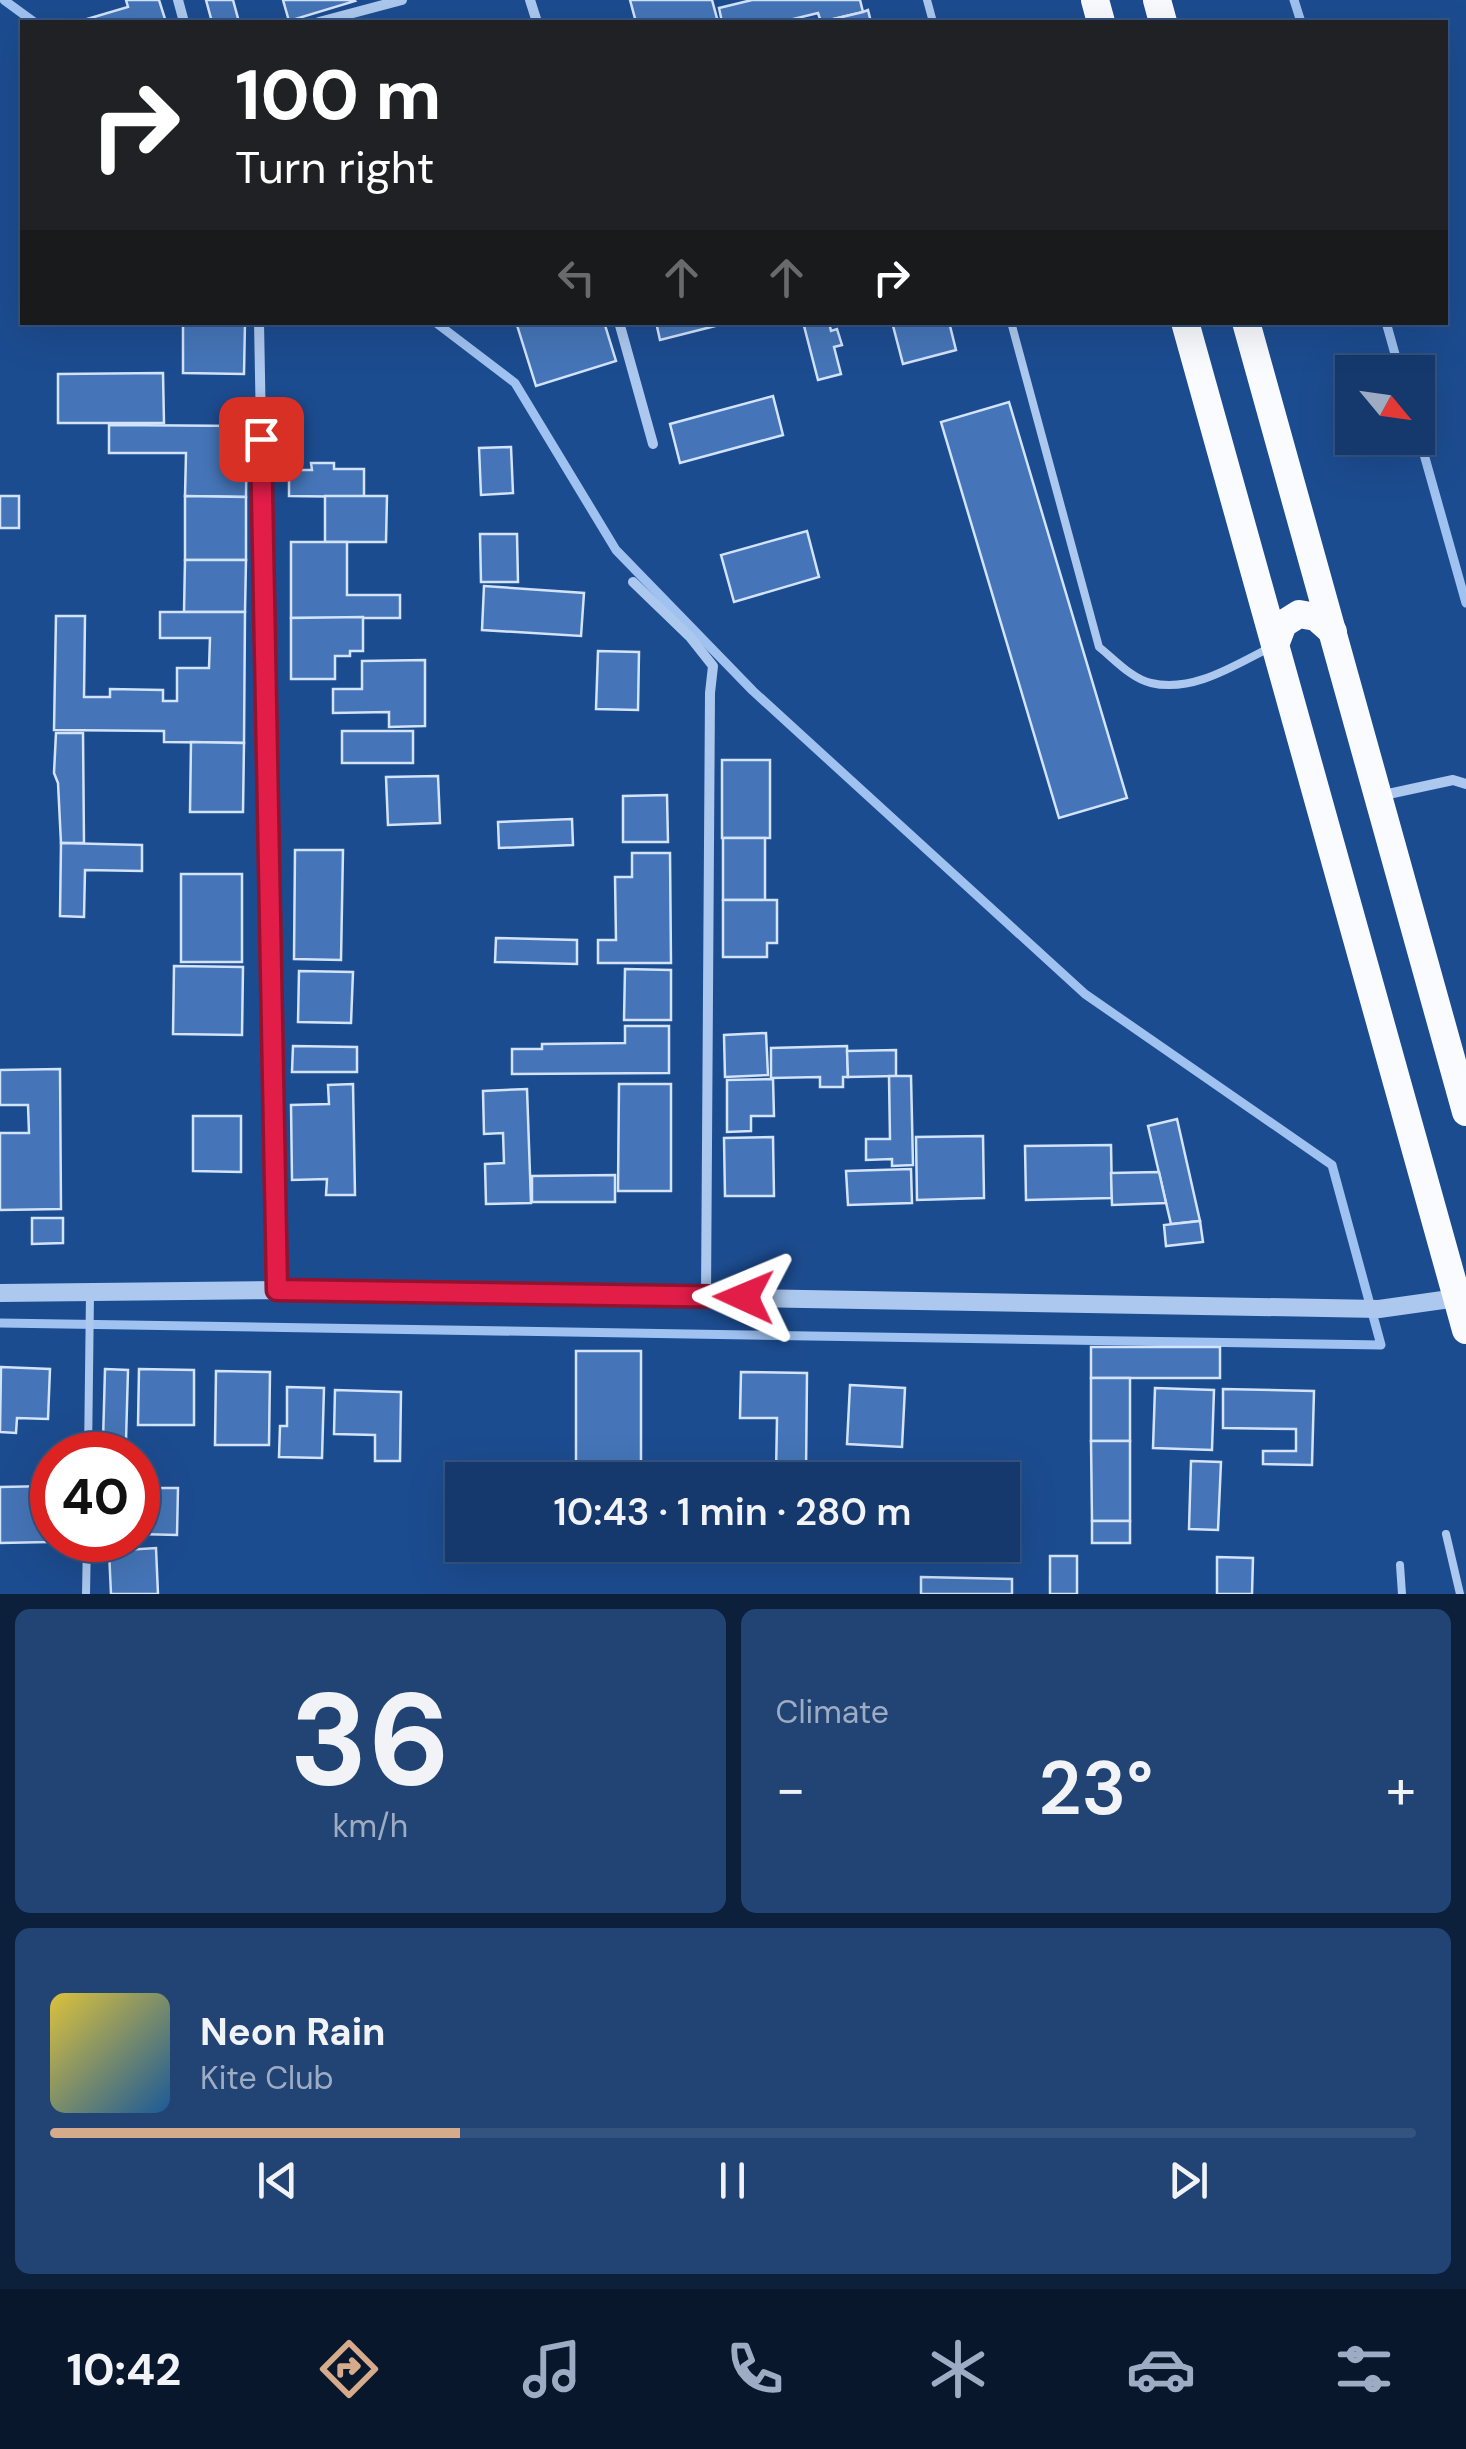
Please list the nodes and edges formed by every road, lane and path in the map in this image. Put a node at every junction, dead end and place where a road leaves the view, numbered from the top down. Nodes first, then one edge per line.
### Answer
1 (402, 0) edge
2 (327, 20) edge
3 (259, 325) edge
4 (620, 325) edge
5 (1012, 325) edge
6 (1186, 325) edge
7 (1247, 325) edge
8 (652, 444) dead end
9 (633, 582) dead end
10 (1332, 632) junction
11 (1274, 644) junction
12 (1466, 784) edge
13 (1378, 796) junction
14 (1466, 1112) edge
15 (277, 1290) junction
16 (0, 1294) edge
17 (90, 1294) junction
18 (706, 1296) junction
19 (1457, 1298) junction
20 (1466, 1330) edge
21 (88, 1432) edge
22 (1446, 1534) dead end
23 (87, 1562) edge
24 (1400, 1565) dead end
25 (86, 1594) edge
26 (1402, 1594) edge
27 (1460, 1594) edge

1 - 2 street
3 - 15 street
4 - 8 street
5 - 11 lane
6 - 11 highway
7 - 10 highway
9 - 18 street
10 - 11 highway
10 - 13 highway
11 - 19 highway
12 - 13 street
13 - 14 highway
15 - 17 street
15 - 18 street
16 - 17 street
17 - 21 lane
18 - 19 street
19 - 20 highway
22 - 27 lane
23 - 25 lane
24 - 26 lane

